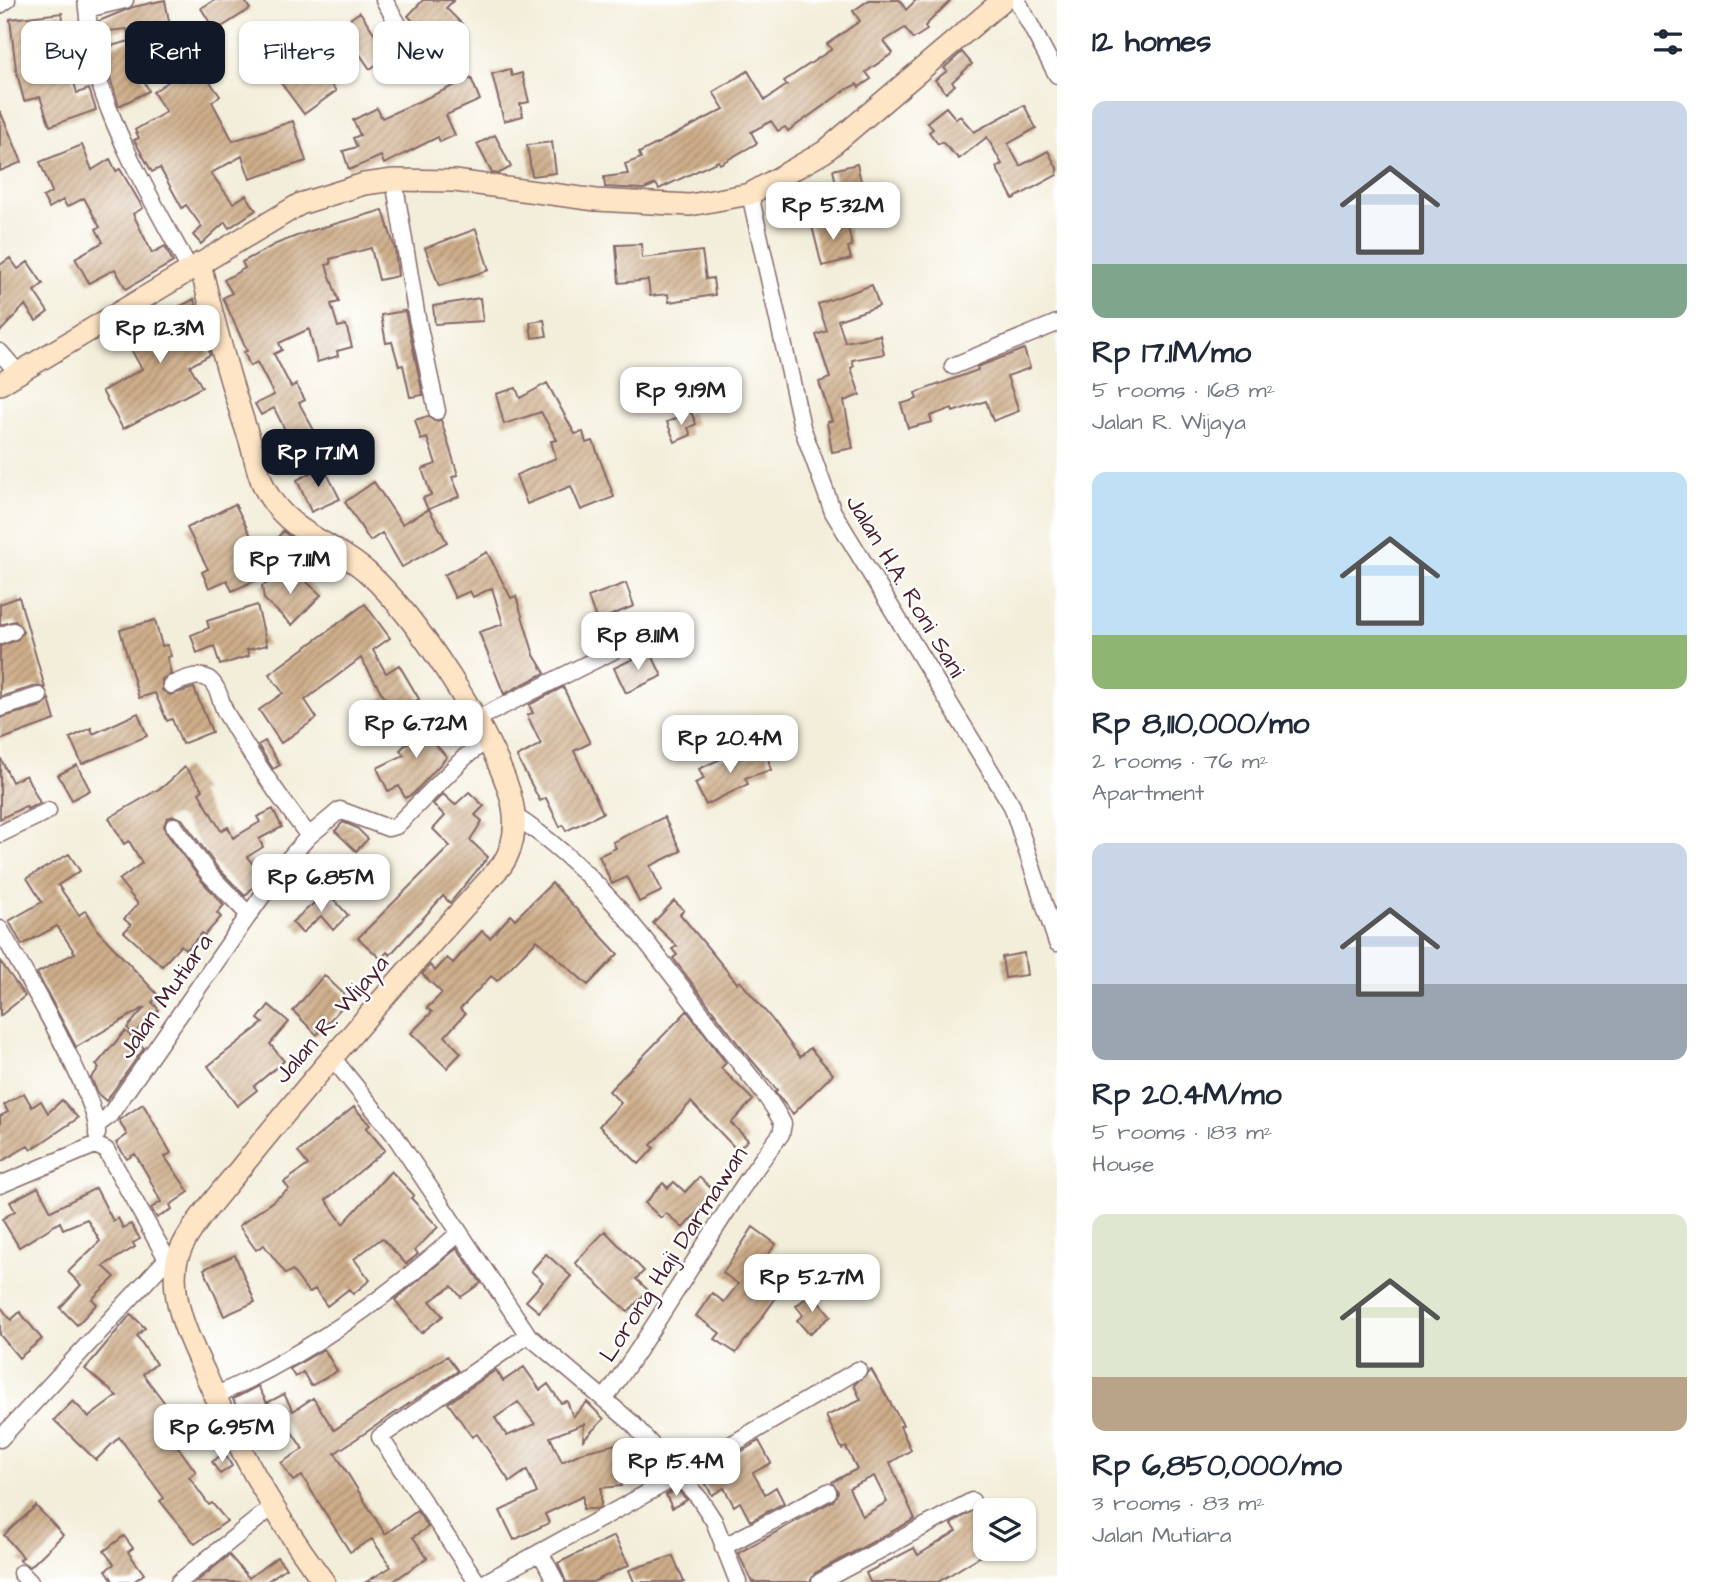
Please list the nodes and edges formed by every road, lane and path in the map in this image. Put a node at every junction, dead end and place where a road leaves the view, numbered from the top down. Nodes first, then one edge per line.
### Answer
1 (7, 0) edge
2 (125, 0) edge
3 (384, 0) edge
4 (1003, 0) edge
5 (1017, 0) edge
6 (0, 5) edge
7 (87, 5) edge
8 (396, 21) edge
9 (1057, 75) edge
10 (394, 180) junction
11 (750, 194) junction
12 (194, 265) junction
13 (1057, 323) edge
14 (0, 352) edge
15 (953, 366) dead end
16 (9, 379) edge
17 (437, 411) dead end
18 (613, 651) dead end
19 (171, 685) dead end
20 (39, 696) dead end
21 (0, 708) edge
22 (475, 720) junction
23 (485, 741) junction
24 (48, 811) dead end
25 (513, 815) junction
26 (174, 826) dead end
27 (0, 834) edge
28 (309, 836) junction
29 (249, 915) junction
30 (0, 929) edge
31 (1057, 943) edge
32 (331, 1056) junction
33 (98, 1124) junction
34 (95, 1145) junction
35 (0, 1185) edge
36 (458, 1234) junction
37 (171, 1261) junction
38 (528, 1335) junction
39 (858, 1370) dead end
40 (215, 1396) junction
41 (604, 1398) junction
42 (0, 1439) edge
43 (678, 1476) junction
44 (828, 1492) dead end
45 (972, 1501) dead end
46 (271, 1508) junction
47 (723, 1547) junction
48 (540, 1552) junction
49 (319, 1580) edge
50 (179, 1582) edge
51 (477, 1582) edge
52 (486, 1582) edge
53 (556, 1582) edge
54 (738, 1582) edge
55 (820, 1582) edge

1 - 6 street
2 - 7 street
3 - 8 street
4 - 11 street
5 - 9 street
7 - 12 street
10 - 11 street
10 - 12 street
10 - 17 street
11 - 31 street, Jalan H.A. Roni Sani
12 - 16 street
12 - 22 street, Jalan R. Wijaya
13 - 15 street
14 - 16 street
18 - 22 street
19 - 28 street
20 - 21 street
22 - 23 street, Jalan R. Wijaya
23 - 25 street, Jalan R. Wijaya
23 - 28 street, Jalan Mutiara
24 - 27 street
25 - 32 street, Jalan R. Wijaya
25 - 41 street, Lorong Haji Darmawan
26 - 29 street
28 - 29 street, Jalan Mutiara
29 - 33 street, Jalan Mutiara
30 - 33 street
32 - 36 street
32 - 37 street, Jalan R. Wijaya
33 - 34 street
34 - 35 street
34 - 37 street
36 - 38 street
36 - 40 street
37 - 40 street, Jalan R. Wijaya
37 - 42 street
38 - 41 street
38 - 51 street
39 - 43 street
40 - 46 street, Jalan R. Wijaya
41 - 43 street
43 - 47 street
43 - 48 street
44 - 47 street
45 - 55 street
46 - 49 street, Jalan R. Wijaya
46 - 50 street
47 - 54 street
48 - 52 street
48 - 53 street

